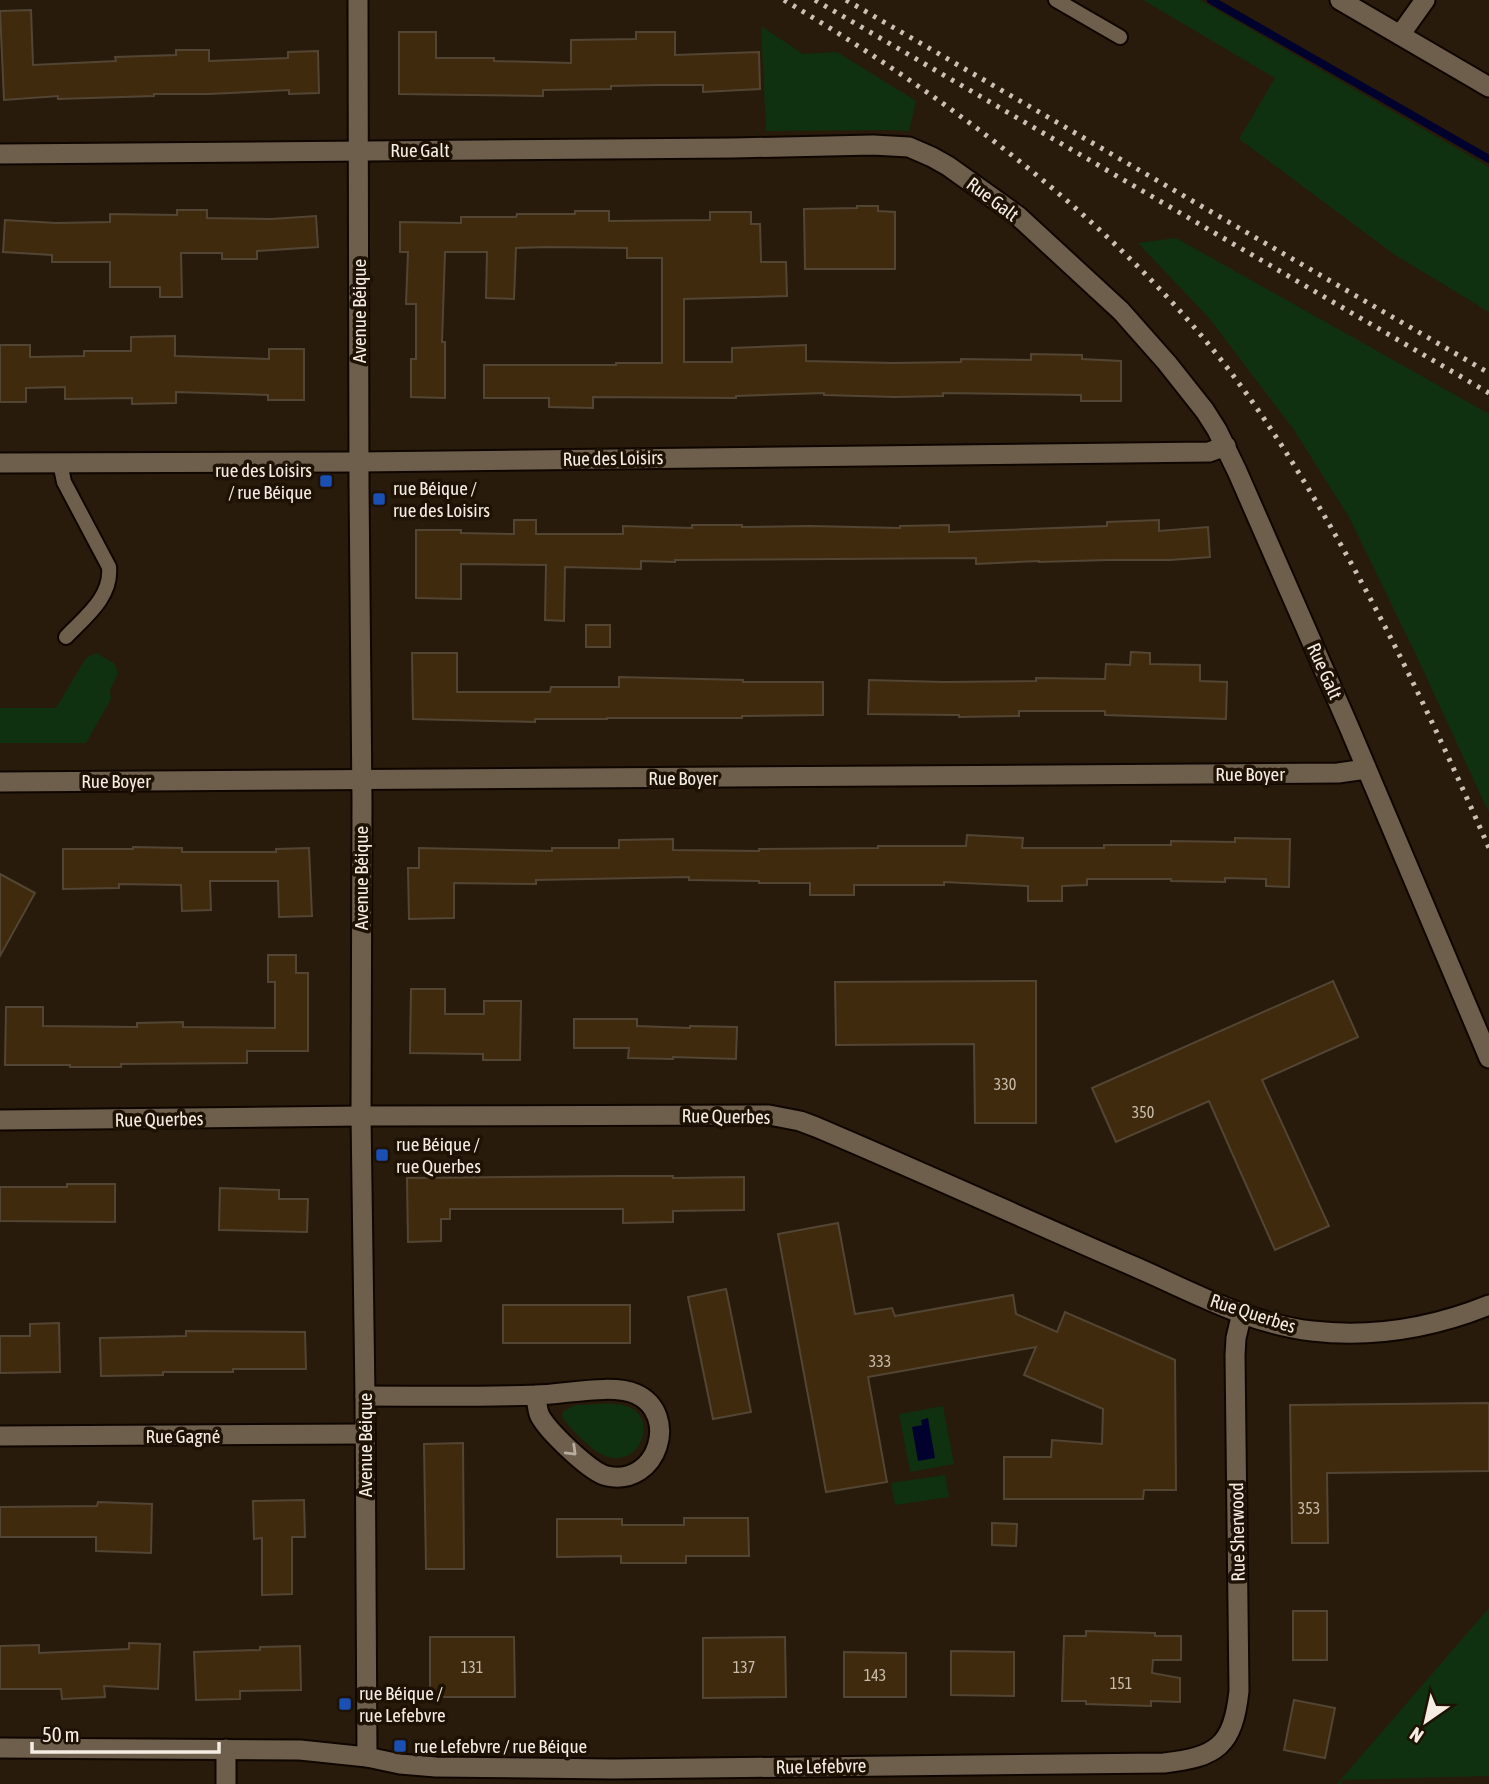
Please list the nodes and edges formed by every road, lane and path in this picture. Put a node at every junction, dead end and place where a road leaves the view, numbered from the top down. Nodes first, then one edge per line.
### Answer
1 (358, 0) edge
2 (1056, 0) edge
3 (1340, 0) edge
4 (1425, 0) edge
5 (1400, 35) junction
6 (1120, 37) dead end
7 (1489, 87) edge
8 (358, 150) junction
9 (0, 154) edge
10 (1226, 446) junction
11 (359, 462) junction
12 (0, 463) edge
13 (60, 463) junction
14 (66, 637) dead end
15 (1366, 768) junction
16 (361, 780) junction
17 (0, 782) edge
18 (1489, 1058) edge
19 (360, 1116) junction
20 (0, 1120) edge
21 (1489, 1304) edge
22 (1242, 1313) junction
23 (536, 1395) junction
24 (365, 1396) junction
25 (365, 1434) junction
26 (0, 1437) edge
27 (1219, 1746) joint
28 (0, 1748) edge
29 (226, 1749) junction
30 (367, 1757) junction
31 (1007, 1764) junction
32 (613, 1776) edge
33 (226, 1784) edge
34 (1007, 1784) edge

1 - 8 street, Avenue Béique
2 - 6 lane
3 - 5 street
4 - 5 street
5 - 7 street
8 - 9 street, Rue Galt
8 - 10 street, Rue Galt
8 - 11 street, Avenue Béique
10 - 11 street, Rue des Loisirs
10 - 15 street, Rue Galt
11 - 13 street, Rue des Loisirs
11 - 16 street, Avenue Béique
12 - 13 street, Rue des Loisirs
13 - 14 lane
15 - 16 street, Rue Boyer
15 - 18 street, Rue Galt
16 - 17 street, Rue Boyer
16 - 19 street, Avenue Béique
19 - 20 street, Rue Querbes
19 - 22 street, Rue Querbes
19 - 24 street, Avenue Béique
21 - 22 street, Rue Querbes
22 - 27 street, Rue Sherwood
23 -> 23 street
23 - 24 street
24 - 25 street, Avenue Béique
25 - 26 street, Rue Gagné
25 - 30 street, Avenue Béique
27 - 31 street, Rue Lefebvre
28 - 29 street, Rue Lefebvre
29 - 30 street, Rue Lefebvre
29 - 33 street
30 - 32 street, Rue Lefebvre
31 - 32 street, Rue Lefebvre
31 - 34 street

